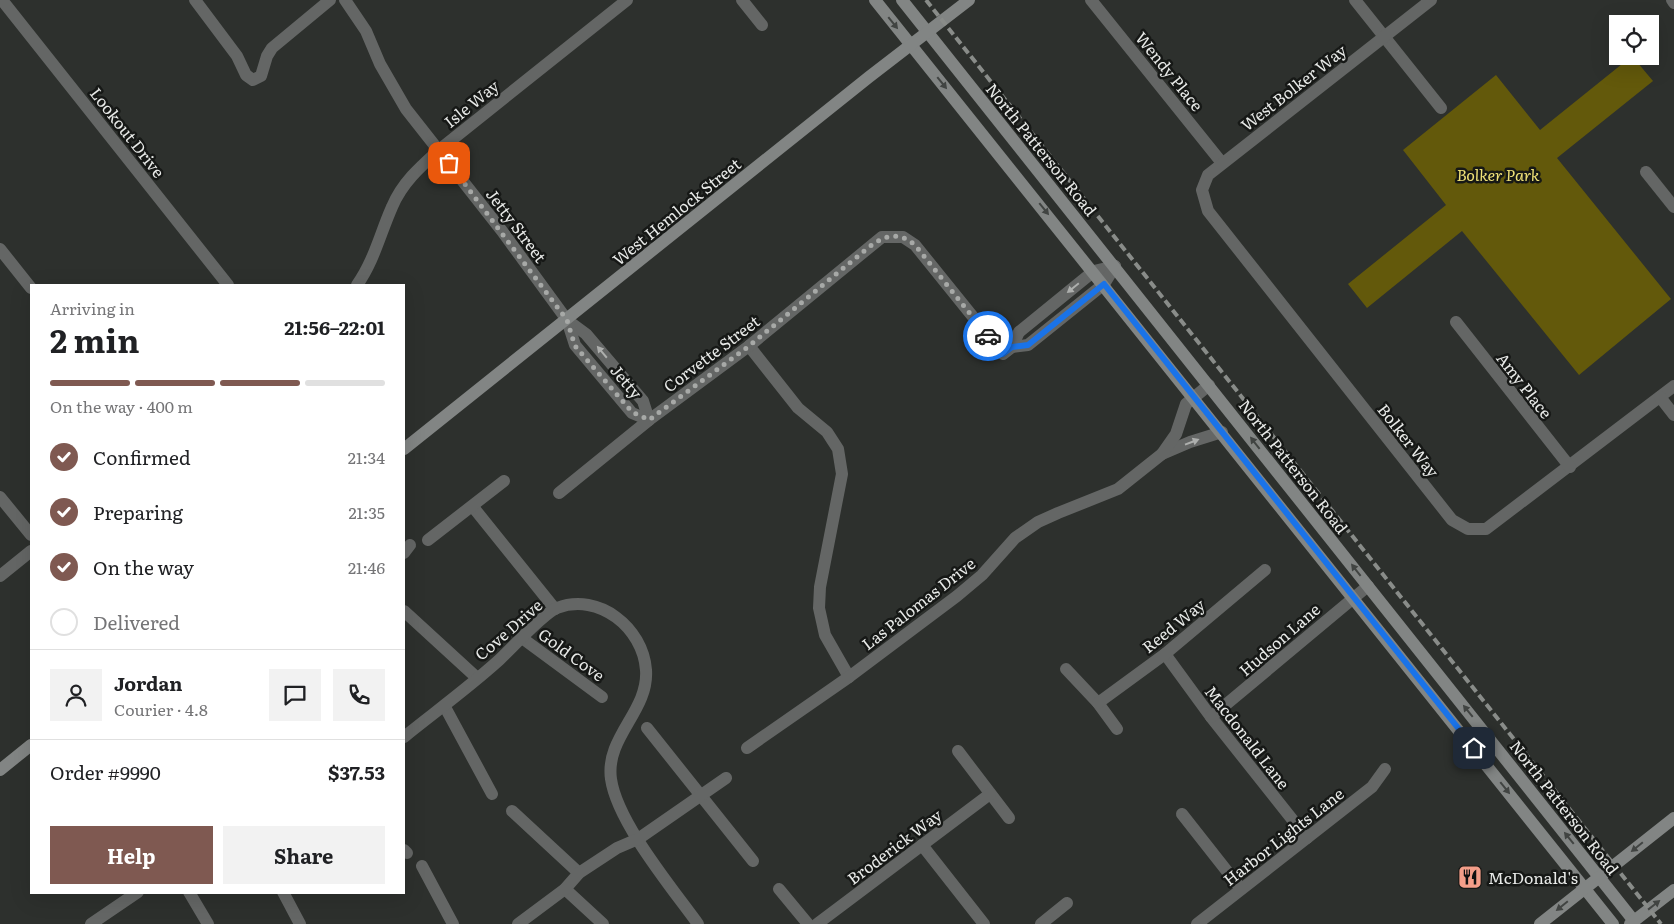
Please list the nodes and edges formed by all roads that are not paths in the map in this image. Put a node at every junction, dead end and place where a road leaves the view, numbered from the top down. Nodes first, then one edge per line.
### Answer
1 (2, 0) edge
2 (195, 0) edge
3 (330, 0) edge
4 (345, 0) edge
5 (627, 0) edge
6 (742, 0) edge
7 (875, 0) edge
8 (902, 0) edge
9 (969, 0) edge
10 (1091, 0) edge
11 (1355, 0) edge
12 (1431, 0) edge
13 (1672, 0) edge
14 (1674, 3) edge
15 (762, 25) dead end
16 (928, 32) junction
17 (1384, 36) junction
18 (911, 45) junction
19 (1441, 108) dead end
20 (439, 150) junction
21 (1222, 163) junction
22 (1646, 172) dead end
23 (1674, 207) edge
24 (0, 249) edge
25 (1115, 266) junction
26 (1094, 271) junction
27 (227, 284) edge
28 (358, 284) edge
29 (1104, 284) junction
30 (30, 287) edge
31 (567, 320) junction
32 (1456, 322) dead end
33 (749, 346) junction
34 (1007, 351) junction
35 (1209, 385) junction
36 (1674, 387) edge
37 (1194, 397) junction
38 (1660, 398) junction
39 (1674, 415) edge
40 (649, 420) junction
41 (1222, 432) junction
42 (405, 448) edge
43 (1162, 454) junction
44 (1570, 467) junction
45 (504, 481) dead end
46 (559, 493) dead end
47 (0, 497) edge
48 (473, 507) junction
49 (30, 534) edge
50 (428, 540) dead end
51 (30, 552) edge
52 (1265, 570) dead end
53 (0, 576) edge
54 (1368, 586) junction
55 (1353, 598) junction
56 (555, 608) junction
57 (405, 612) edge
58 (522, 638) junction
59 (1165, 654) junction
60 (1066, 669) dead end
61 (849, 677) junction
62 (476, 678) junction
63 (602, 697) dead end
64 (1098, 703) junction
65 (445, 707) junction
66 (1211, 717) junction
67 (647, 728) dead end
68 (1117, 729) dead end
69 (405, 736) edge
70 (30, 746) edge
71 (748, 748) dead end
72 (958, 751) dead end
73 (1385, 769) dead end
74 (0, 770) edge
75 (726, 778) dead end
76 (492, 794) dead end
77 (990, 794) junction
78 (701, 796) junction
79 (512, 811) dead end
80 (1182, 814) dead end
81 (1009, 818) dead end
82 (1674, 818) edge
83 (1307, 838) junction
84 (638, 839) junction
85 (922, 845) junction
86 (753, 861) dead end
87 (422, 866) dead end
88 (579, 873) junction
89 (1600, 876) junction
90 (779, 888) dead end
91 (1584, 888) junction
92 (565, 889) junction
93 (1241, 889) junction
94 (1674, 890) edge
95 (135, 894) edge
96 (190, 894) edge
97 (284, 894) edge
98 (1067, 903) dead end
99 (1634, 923) edge
100 (91, 924) edge
101 (208, 924) edge
102 (300, 924) edge
103 (453, 924) edge
104 (518, 924) edge
105 (603, 924) edge
106 (698, 924) edge
107 (808, 924) edge
108 (817, 924) edge
109 (984, 924) edge
110 (1041, 924) edge
111 (1197, 924) edge
112 (1540, 924) edge
113 (1613, 924) edge

1 - 27 street, Lookout Drive
2 - 3 street
4 - 20 street, Jetty Street
5 - 20 street, Isle Way
6 - 15 street
7 -> 18 street
8 - 16 street, North Patterson Road
9 - 16 street, West Hemlock Street
10 - 21 street, Wendy Place
11 - 17 street
12 - 17 street, West Bolker Way
13 - 14 street
16 - 18 street, West Hemlock Street
16 - 25 street, North Patterson Road
17 - 19 street
17 - 21 street, West Bolker Way
18 -> 26 street
18 - 31 street, West Hemlock Street
20 - 28 street, Isle Way
20 - 31 street, Jetty Street
21 - 44 street, Bolker Way
22 - 23 street
24 - 30 street
25 - 26 street
25 - 29 street
25 - 35 street, North Patterson Road
26 - 29 street
26 -> 34 street
29 - 34 street
29 - 37 street
31 - 40 street, Jetty
31 - 42 street, West Hemlock Street
32 - 44 street, Amy Place
33 - 34 street, Corvette Street
33 - 40 street, Corvette Street
33 - 61 street
35 - 37 street, Las Palomas Drive
54 -> 35 street, North Patterson Road
36 - 38 street, Bolker Way
37 - 41 street
37 - 43 street, Las Palomas Drive
38 - 39 street
38 - 44 street, Bolker Way
40 - 46 street, Corvette Street
43 -> 41 street
41 - 55 street
43 - 61 street, Las Palomas Drive
45 - 48 street
47 - 49 street
48 - 50 street
48 - 56 street
51 - 53 street
52 - 59 street, Reed Way
54 - 55 street, Hudson Lane
89 -> 54 street, North Patterson Road
55 - 66 street, Hudson Lane
55 -> 91 street
56 - 58 street, Cove Drive
56 - 84 street, Cove Drive
57 - 62 street
58 - 62 street, Cove Drive
58 - 63 street, Gold Cove
59 - 64 street, Reed Way
59 - 66 street, Macdonald Lane
60 - 64 street
61 - 71 street, Las Palomas Drive
62 - 65 street, Cove Drive
64 - 68 street
65 - 69 street, Cove Drive
65 - 76 street
66 - 83 street, Macdonald Lane
67 - 78 street
70 - 74 street
72 - 77 street
73 - 83 street, Harbor Lights Lane
75 - 78 street
77 - 81 street
77 - 85 street, Broderick Way
78 - 84 street
78 - 86 street
79 - 88 street
80 - 93 street
82 -> 89 street
83 - 93 street, Harbor Lights Lane
84 - 88 street
84 - 106 street, Cove Drive
85 - 108 street, Broderick Way
85 - 109 street
87 - 103 street
88 - 92 street
89 - 91 street
89 - 99 street, North Patterson Road
90 - 107 street
91 -> 112 street
91 - 113 street
92 - 104 street
92 - 105 street
93 - 111 street, Harbor Lights Lane
99 -> 94 street
95 - 100 street
96 - 101 street
97 - 102 street
98 - 110 street

